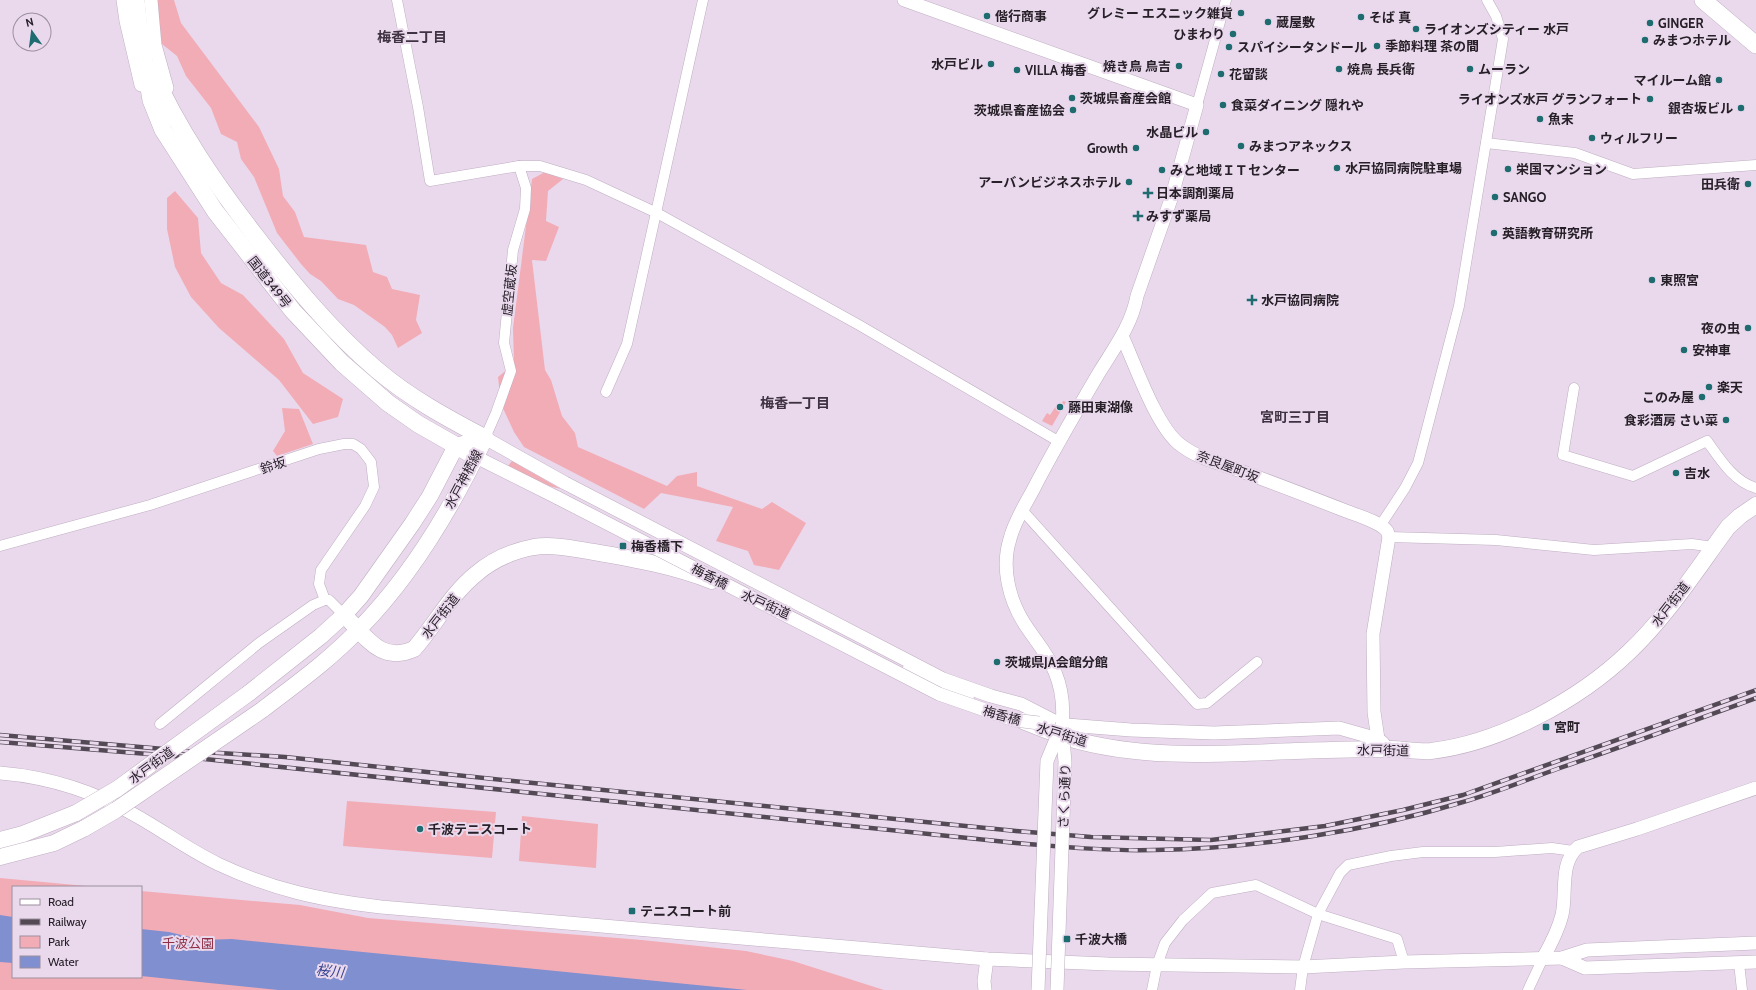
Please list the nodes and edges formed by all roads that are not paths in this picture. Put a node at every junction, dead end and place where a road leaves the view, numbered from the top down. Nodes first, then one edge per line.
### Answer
1 (123, 0) edge
2 (136, 0) edge
3 (151, 0) edge
4 (397, 0) edge
5 (703, 0) edge
6 (904, 0) edge
7 (1226, 0) edge
8 (1487, 0) edge
9 (1703, 0) edge
10 (1756, 45) edge
11 (142, 47) junction
12 (1197, 105) junction
13 (163, 130) junction
14 (1486, 143) junction
15 (194, 149) junction
16 (1756, 165) edge
17 (519, 166) junction
18 (657, 213) junction
19 (1122, 336) junction
20 (1574, 388) dead end
21 (606, 392) dead end
22 (484, 438) junction
23 (1058, 441) junction
24 (456, 446) junction
25 (476, 457) junction
26 (1756, 488) edge
27 (1756, 505) edge
28 (1022, 510) junction
29 (1380, 526) junction
30 (1388, 537) junction
31 (0, 546) edge
32 (1713, 546) junction
33 (325, 600) junction
34 (344, 615) junction
35 (359, 629) junction
36 (1257, 662) dead end
37 (1062, 719) junction
38 (160, 724) dead end
39 (1378, 739) junction
40 (1393, 749) junction
41 (0, 773) edge
42 (1756, 788) edge
43 (0, 840) edge
44 (1572, 851) junction
45 (0, 857) edge
46 (1318, 914) junction
47 (1756, 943) edge
48 (1543, 958) junction
49 (1562, 958) junction
50 (987, 959) junction
51 (1404, 962) junction
52 (1756, 962) edge
53 (1739, 963) junction
54 (1157, 965) junction
55 (1303, 967) junction
56 (985, 990) edge
57 (1038, 990) edge
58 (1057, 990) edge
59 (1152, 990) edge
60 (1300, 990) edge
61 (1528, 990) edge
62 (1742, 990) edge

1 - 13 street
2 - 11 highway, 国道349号
3 - 15 street
4 - 17 street
5 - 18 street
6 - 12 street
7 - 12 street
8 - 14 street
9 - 10 highway
11 - 13 highway, 国道349号
11 - 15 highway, 国道349号
12 - 19 street
13 - 24 highway, 国道349号
14 - 16 street
14 - 29 street
15 - 22 highway, 国道349号
17 - 18 street
17 - 22 street, 虚空蔵坂
18 - 21 street
18 - 23 street
19 - 23 street
19 - 29 street, 奈良屋町坂
20 - 26 street
22 - 24 main road, 水戸神栖線
22 - 25 main road, 水戸神栖線
22 - 37 street, 梅香橋
23 - 28 street
24 - 25 highway, 国道349号
24 - 34 main road, 水戸神栖線
25 - 35 main road, 水戸神栖線
25 - 37 street, 梅香橋, bridge
27 - 32 main road, 水戸街道
28 - 36 street
28 - 37 street
29 - 30 street
30 - 32 street
30 - 39 street
31 - 33 street, 鈴坂
32 - 40 main road, 水戸街道
33 - 34 street
33 - 38 street
34 - 35 main road, 水戸街道
34 - 43 main road, 水戸街道, bridge
35 - 40 main road, 水戸街道
35 - 45 main road, 水戸街道, bridge
37 - 39 street
37 - 57 street, さくら通り, bridge
37 - 58 street, さくら通り, bridge
39 - 40 street
41 - 50 street
42 - 44 street
44 - 46 street
44 - 48 street
46 - 51 street
46 - 54 street
46 - 55 street
47 - 49 street
48 - 49 street
48 - 51 street
48 - 61 street
49 - 53 street
50 - 54 street
50 - 56 street
51 - 55 street
52 - 53 street
53 - 62 street
54 - 55 street
54 - 59 street
55 - 60 street

